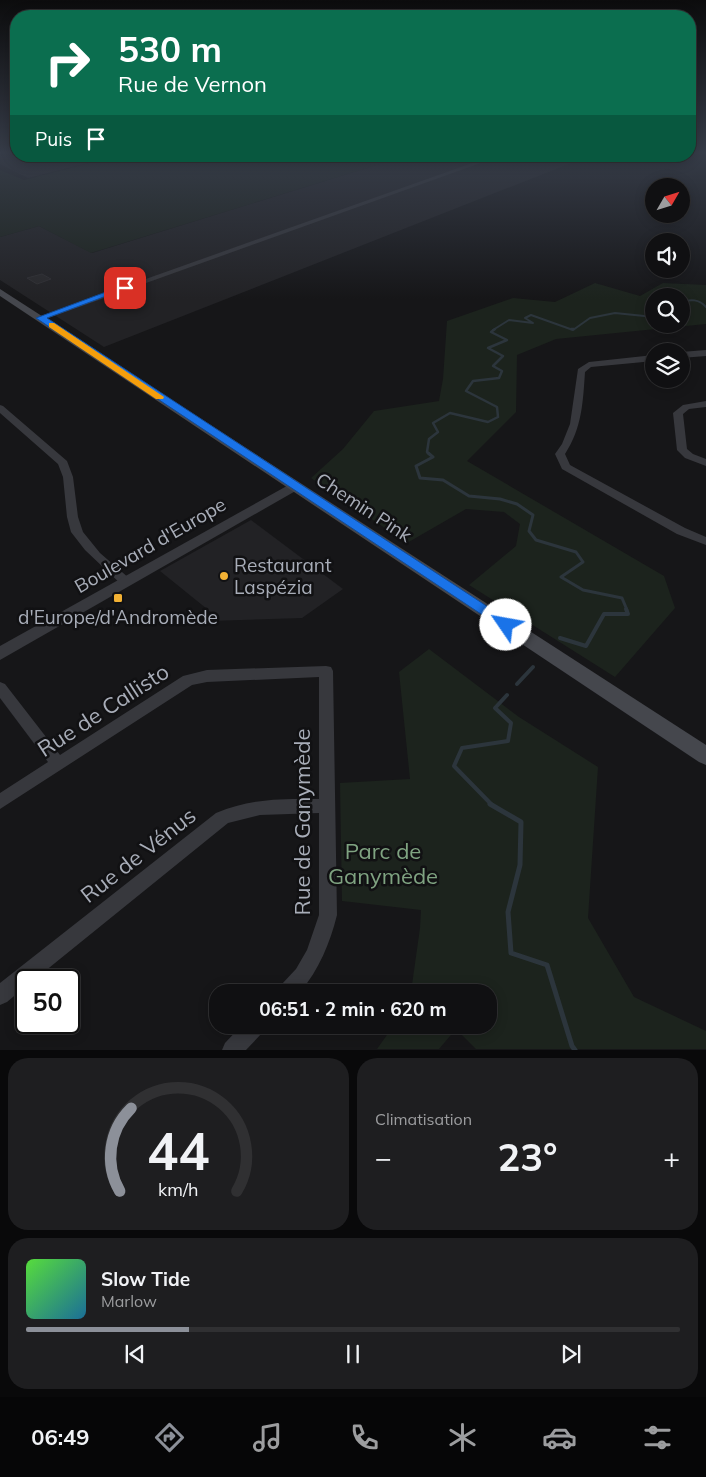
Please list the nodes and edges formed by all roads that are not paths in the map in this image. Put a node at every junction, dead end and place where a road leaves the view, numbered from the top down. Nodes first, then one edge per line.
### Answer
1 (371, 201) edge
2 (0, 292) edge
3 (40, 318) junction
4 (706, 353) edge
5 (690, 354) edge
6 (645, 359) edge
7 (706, 404) edge
8 (0, 408) edge
9 (706, 463) edge
10 (294, 486) junction
11 (706, 541) edge
12 (126, 582) junction
13 (0, 654) edge
14 (326, 671) joint
15 (0, 688) edge
16 (706, 756) edge
17 (58, 763) junction
18 (0, 802) edge
19 (327, 806) junction
20 (295, 984) edge
21 (0, 995) edge
22 (247, 1034) edge
23 (232, 1050) edge

1 - 3 street
2 - 3 main road, Chemin Pink
3 - 10 main road, Chemin Pink
4 - 5 street
6 - 11 street
7 - 9 street
8 - 12 street
10 - 12 street, Boulevard d'Europe
10 - 16 main road, Chemin Pink
12 - 13 street, Boulevard d'Europe
14 - 17 street, Rue de Callisto
14 - 19 street, Rue de Ganymède
15 - 17 street
17 - 18 street, Rue de Callisto
19 - 20 street, Rue de Ganymède
19 - 21 street, Rue de Vénus
22 - 23 street

